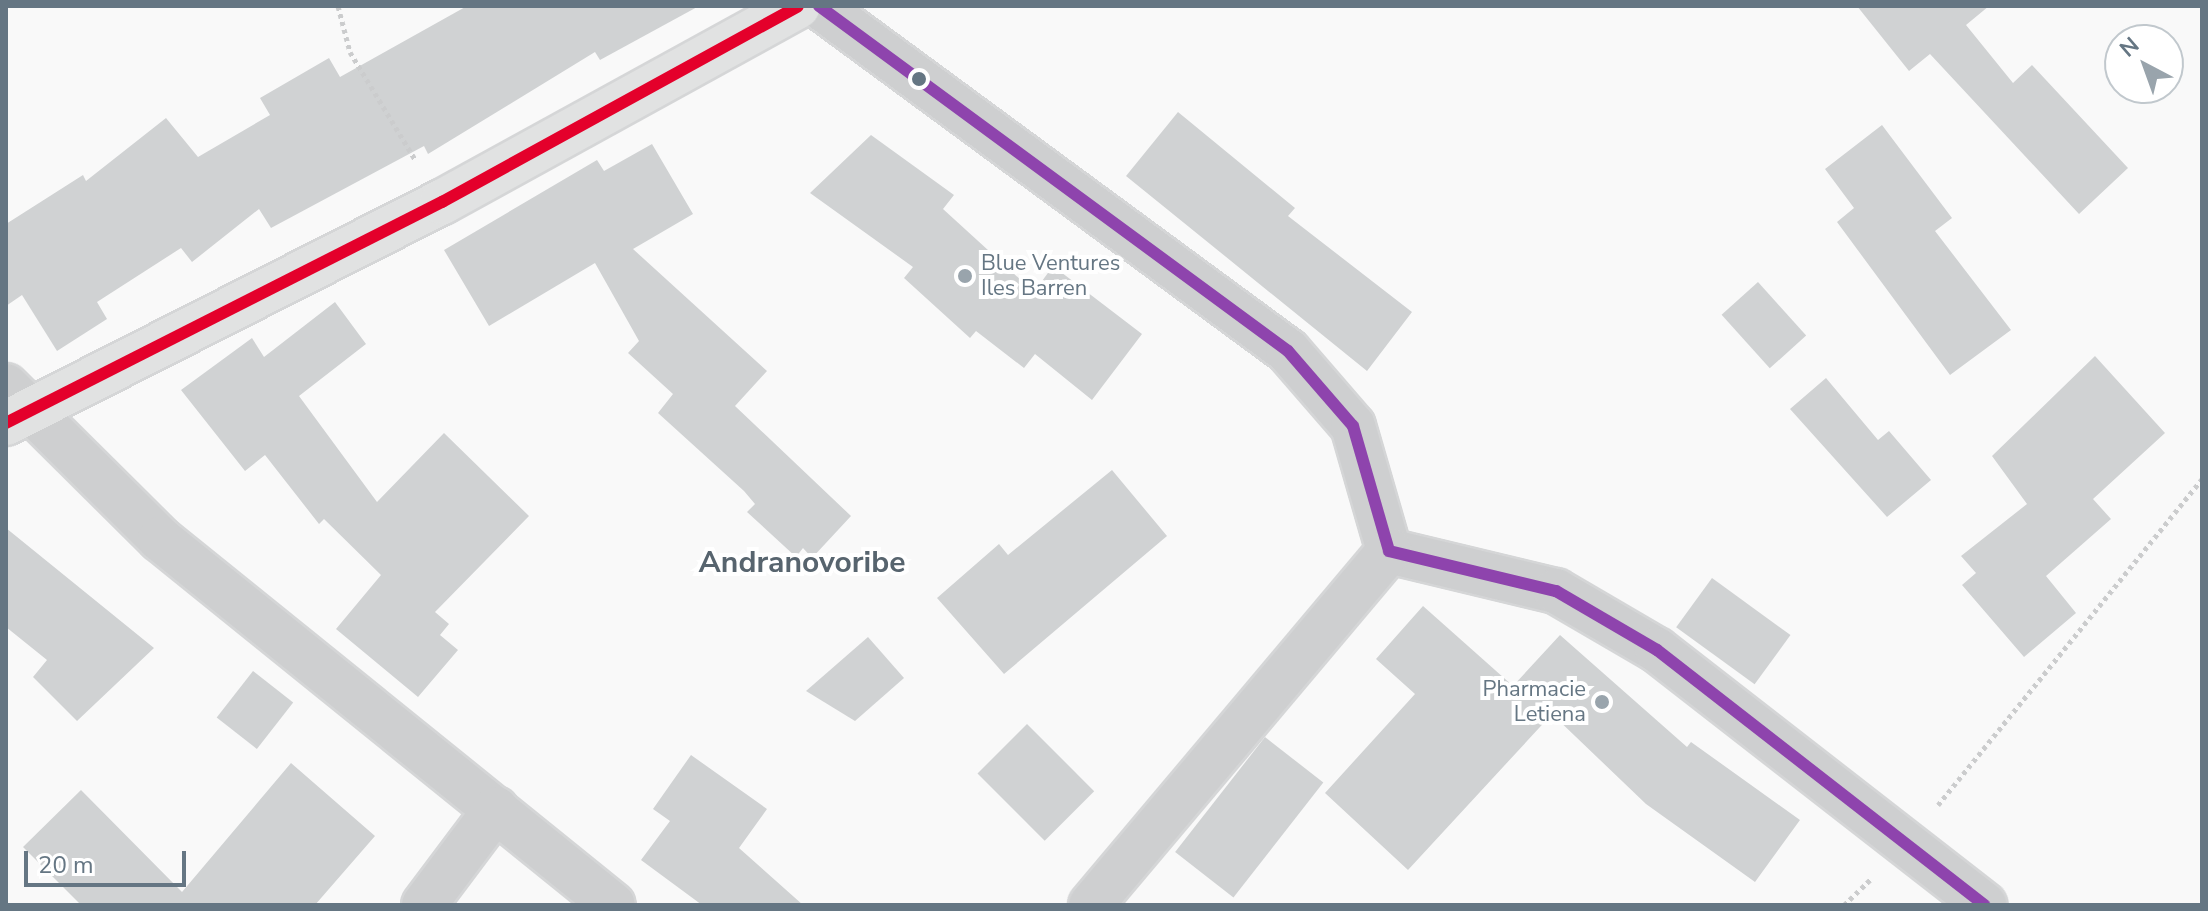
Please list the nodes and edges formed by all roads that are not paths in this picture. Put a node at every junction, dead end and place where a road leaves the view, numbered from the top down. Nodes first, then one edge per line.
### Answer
1 (798, 6) edge
2 (819, 6) edge
3 (13, 407) edge
4 (1389, 551) junction
5 (496, 809) junction
6 (424, 905) edge
7 (613, 905) edge
8 (1091, 905) edge
9 (1985, 905) edge

1 - 3 main road
2 - 4 street
3 - 5 street
4 - 8 street
4 - 9 street
5 - 6 street
5 - 7 street

